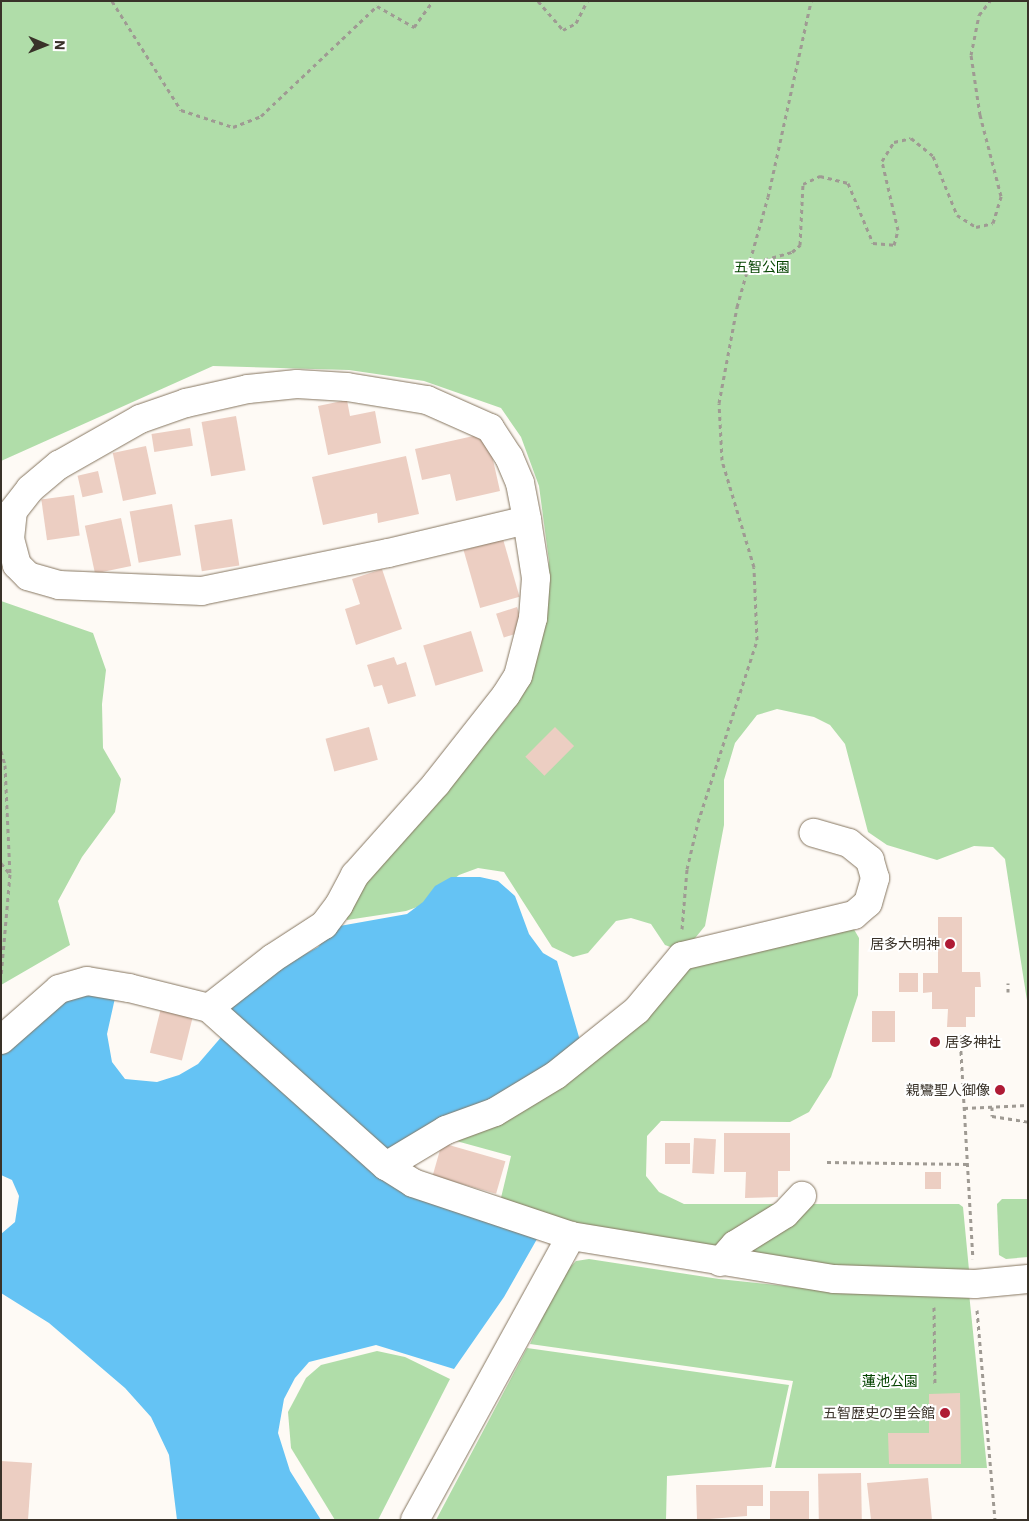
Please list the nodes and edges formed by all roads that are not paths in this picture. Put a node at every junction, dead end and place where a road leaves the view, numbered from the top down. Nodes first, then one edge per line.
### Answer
1 (527, 520) junction
2 (813, 833) dead end
3 (209, 1008) junction
4 (1, 1040) edge
5 (386, 1166) junction
6 (802, 1196) dead end
7 (572, 1236) junction
8 (720, 1262) junction
9 (1028, 1279) edge
10 (415, 1520) edge

1 - 1 street
1 - 3 street
2 - 5 street
3 - 4 street
3 - 5 street
5 - 7 street
6 - 8 street
7 - 8 street
7 - 10 street
8 - 9 street

